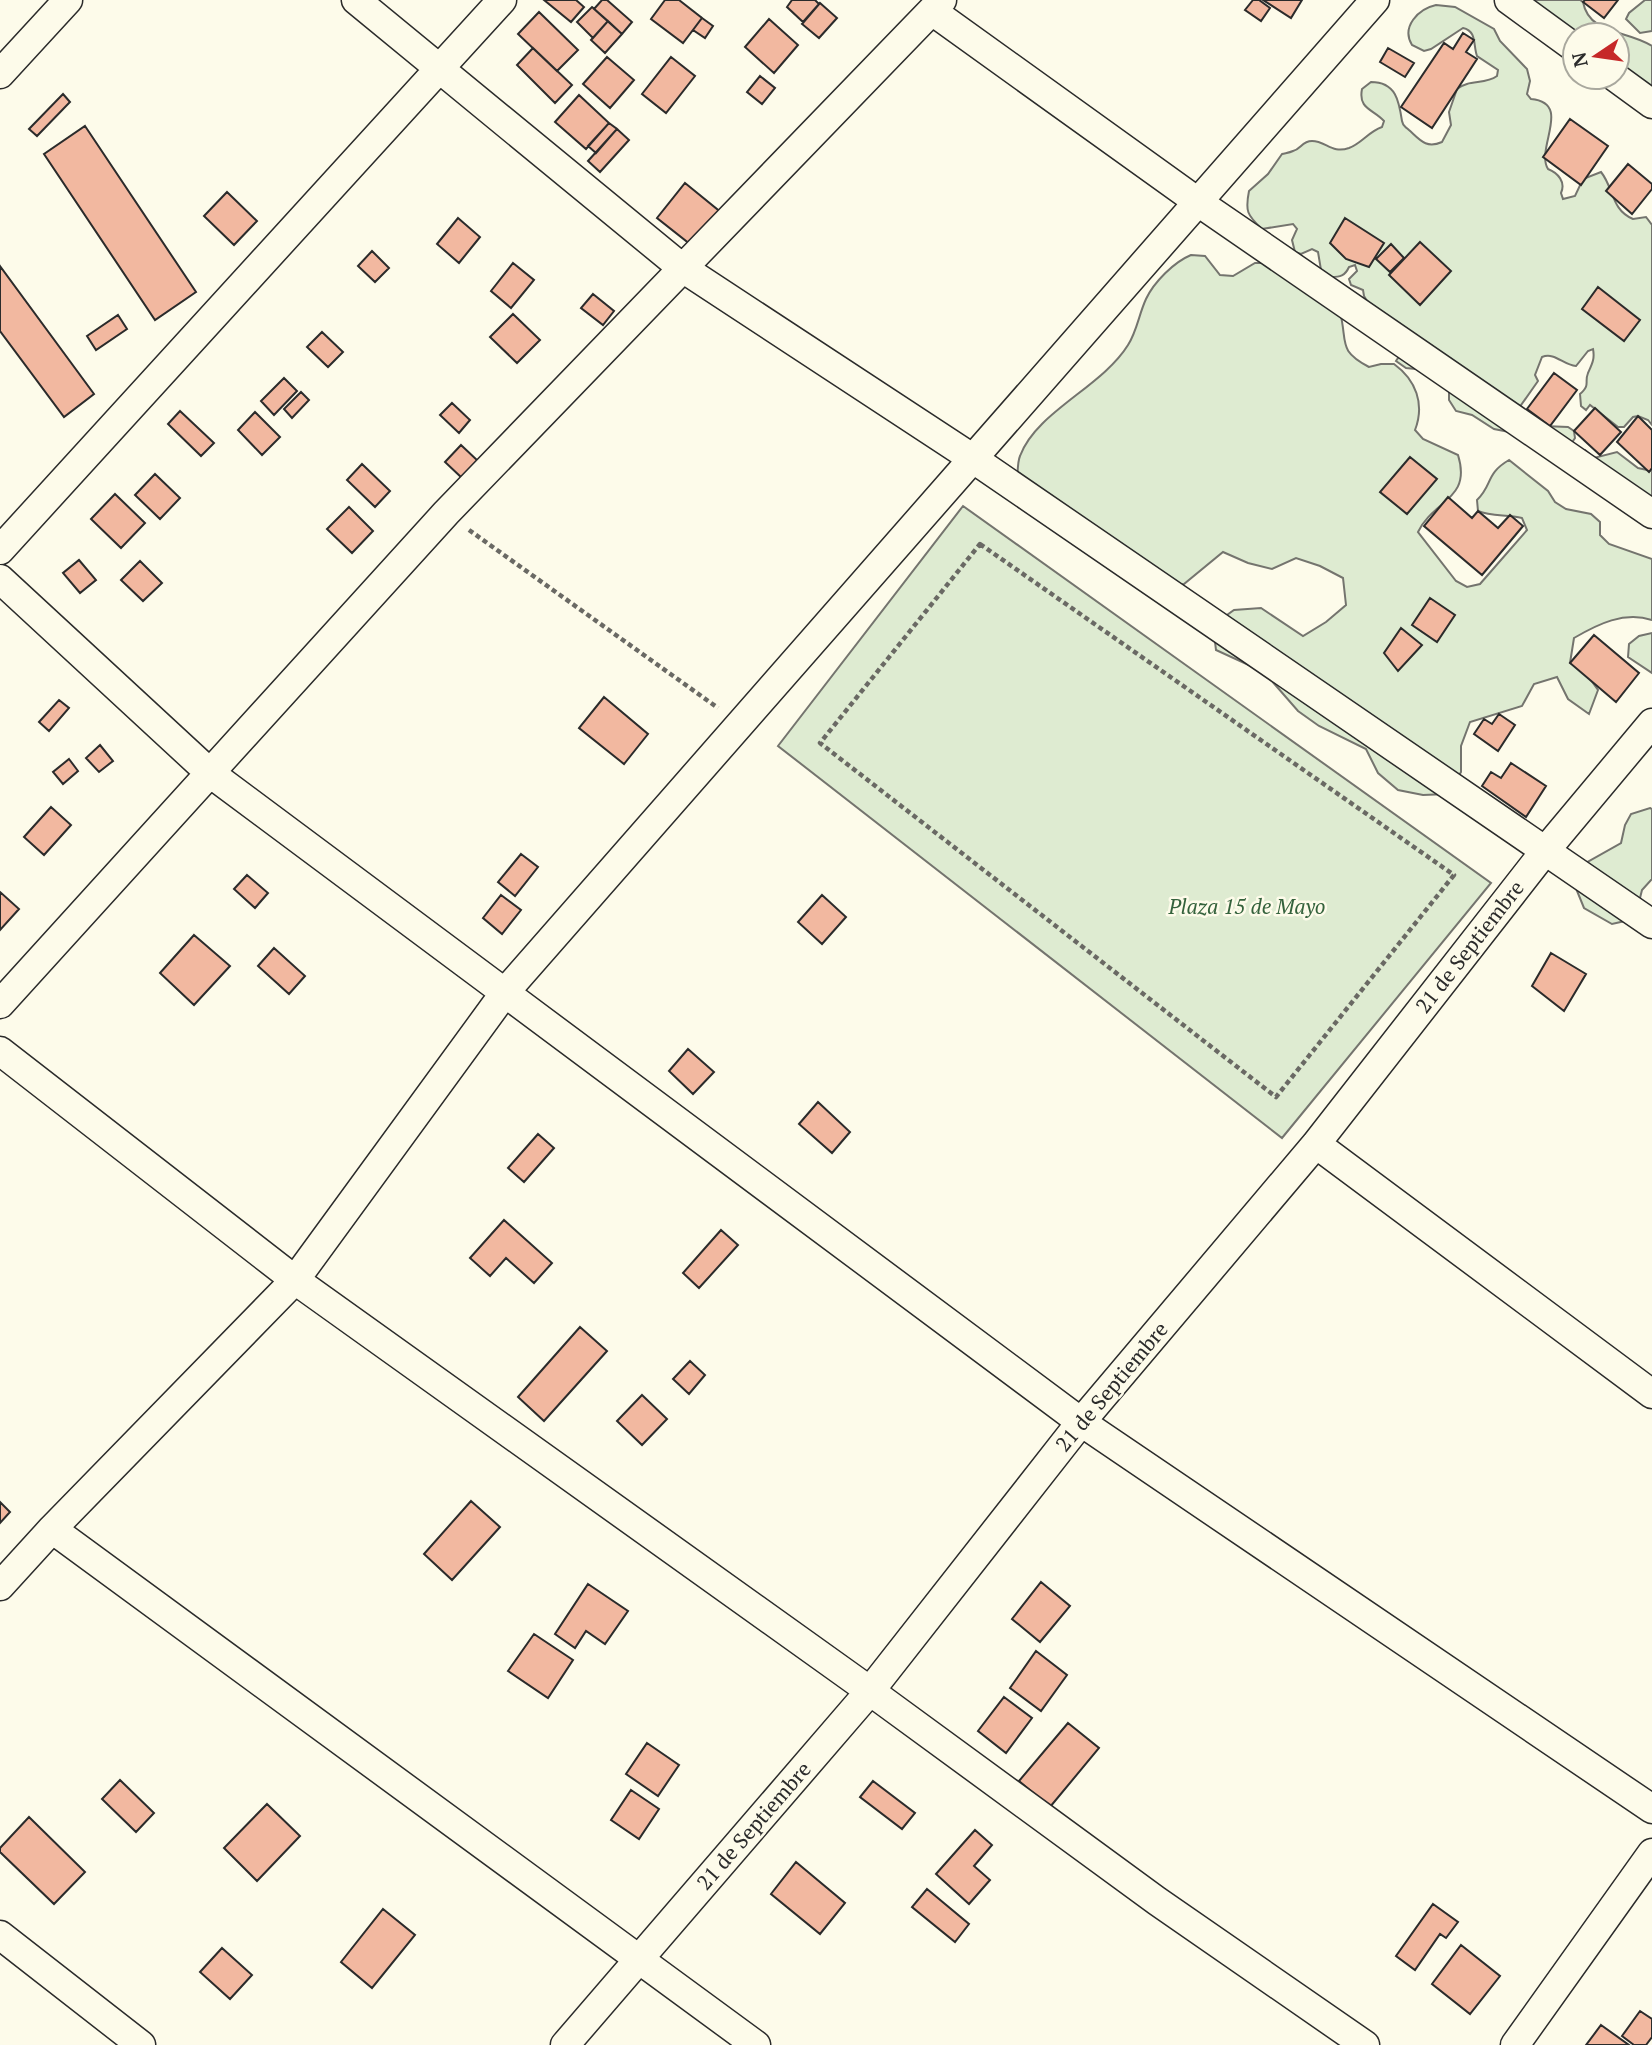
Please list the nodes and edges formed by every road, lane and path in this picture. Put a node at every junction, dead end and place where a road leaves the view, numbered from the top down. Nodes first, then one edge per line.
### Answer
1 (68, 0) edge
2 (356, 0) edge
3 (502, 0) edge
4 (1375, 0) edge
5 (1509, 0) edge
6 (937, 5) edge
7 (1561, 38) edge
8 (439, 69) junction
9 (0, 74) edge
10 (1631, 89) edge
11 (1652, 104) edge
12 (1198, 202) junction
13 (681, 267) junction
14 (972, 458) junction
15 (446, 513) junction
16 (1652, 514) edge
17 (0, 550) edge
18 (0, 579) edge
19 (1652, 723) edge
20 (739, 724) junction
21 (210, 773) junction
22 (1545, 851) junction
23 (1652, 923) edge
24 (506, 991) junction
25 (0, 1004) edge
26 (0, 1051) edge
27 (1276, 1097) joint
28 (1316, 1144) junction
29 (295, 1280) junction
30 (1652, 1394) edge
31 (1081, 1422) junction
32 (52, 1529) junction
33 (0, 1586) edge
34 (870, 1691) junction
35 (1652, 1809) edge
36 (1652, 1853) edge
37 (0, 1935) edge
38 (639, 1959) junction
39 (141, 2045) edge
40 (565, 2045) edge
41 (756, 2045) edge
42 (1365, 2045) edge
43 (1515, 2045) edge

1 - 9 street
2 - 8 street
3 - 8 street
4 - 12 street
5 - 7 street
6 - 12 street
6 - 13 street
8 - 13 street
8 - 17 street
10 - 11 street
12 - 14 street
12 - 16 street
13 - 14 street
13 - 15 street
14 - 20 street
14 - 22 street
15 - 20 path
15 - 21 street
18 - 21 street
19 - 22 street, 21 de Septiembre
20 - 24 street
21 - 24 street
21 - 25 street
22 - 23 street
22 - 28 street, 21 de Septiembre
24 - 29 street
24 - 31 street
26 - 29 street
27 - 27 path
28 - 30 street
28 - 31 street, 21 de Septiembre
29 - 32 street
29 - 34 street
31 - 34 street, 21 de Septiembre
31 - 35 street
32 - 33 street
32 - 38 street
34 - 38 street, 21 de Septiembre
34 - 42 street
36 - 43 street
37 - 39 street
38 - 40 street, 21 de Septiembre
38 - 41 street

